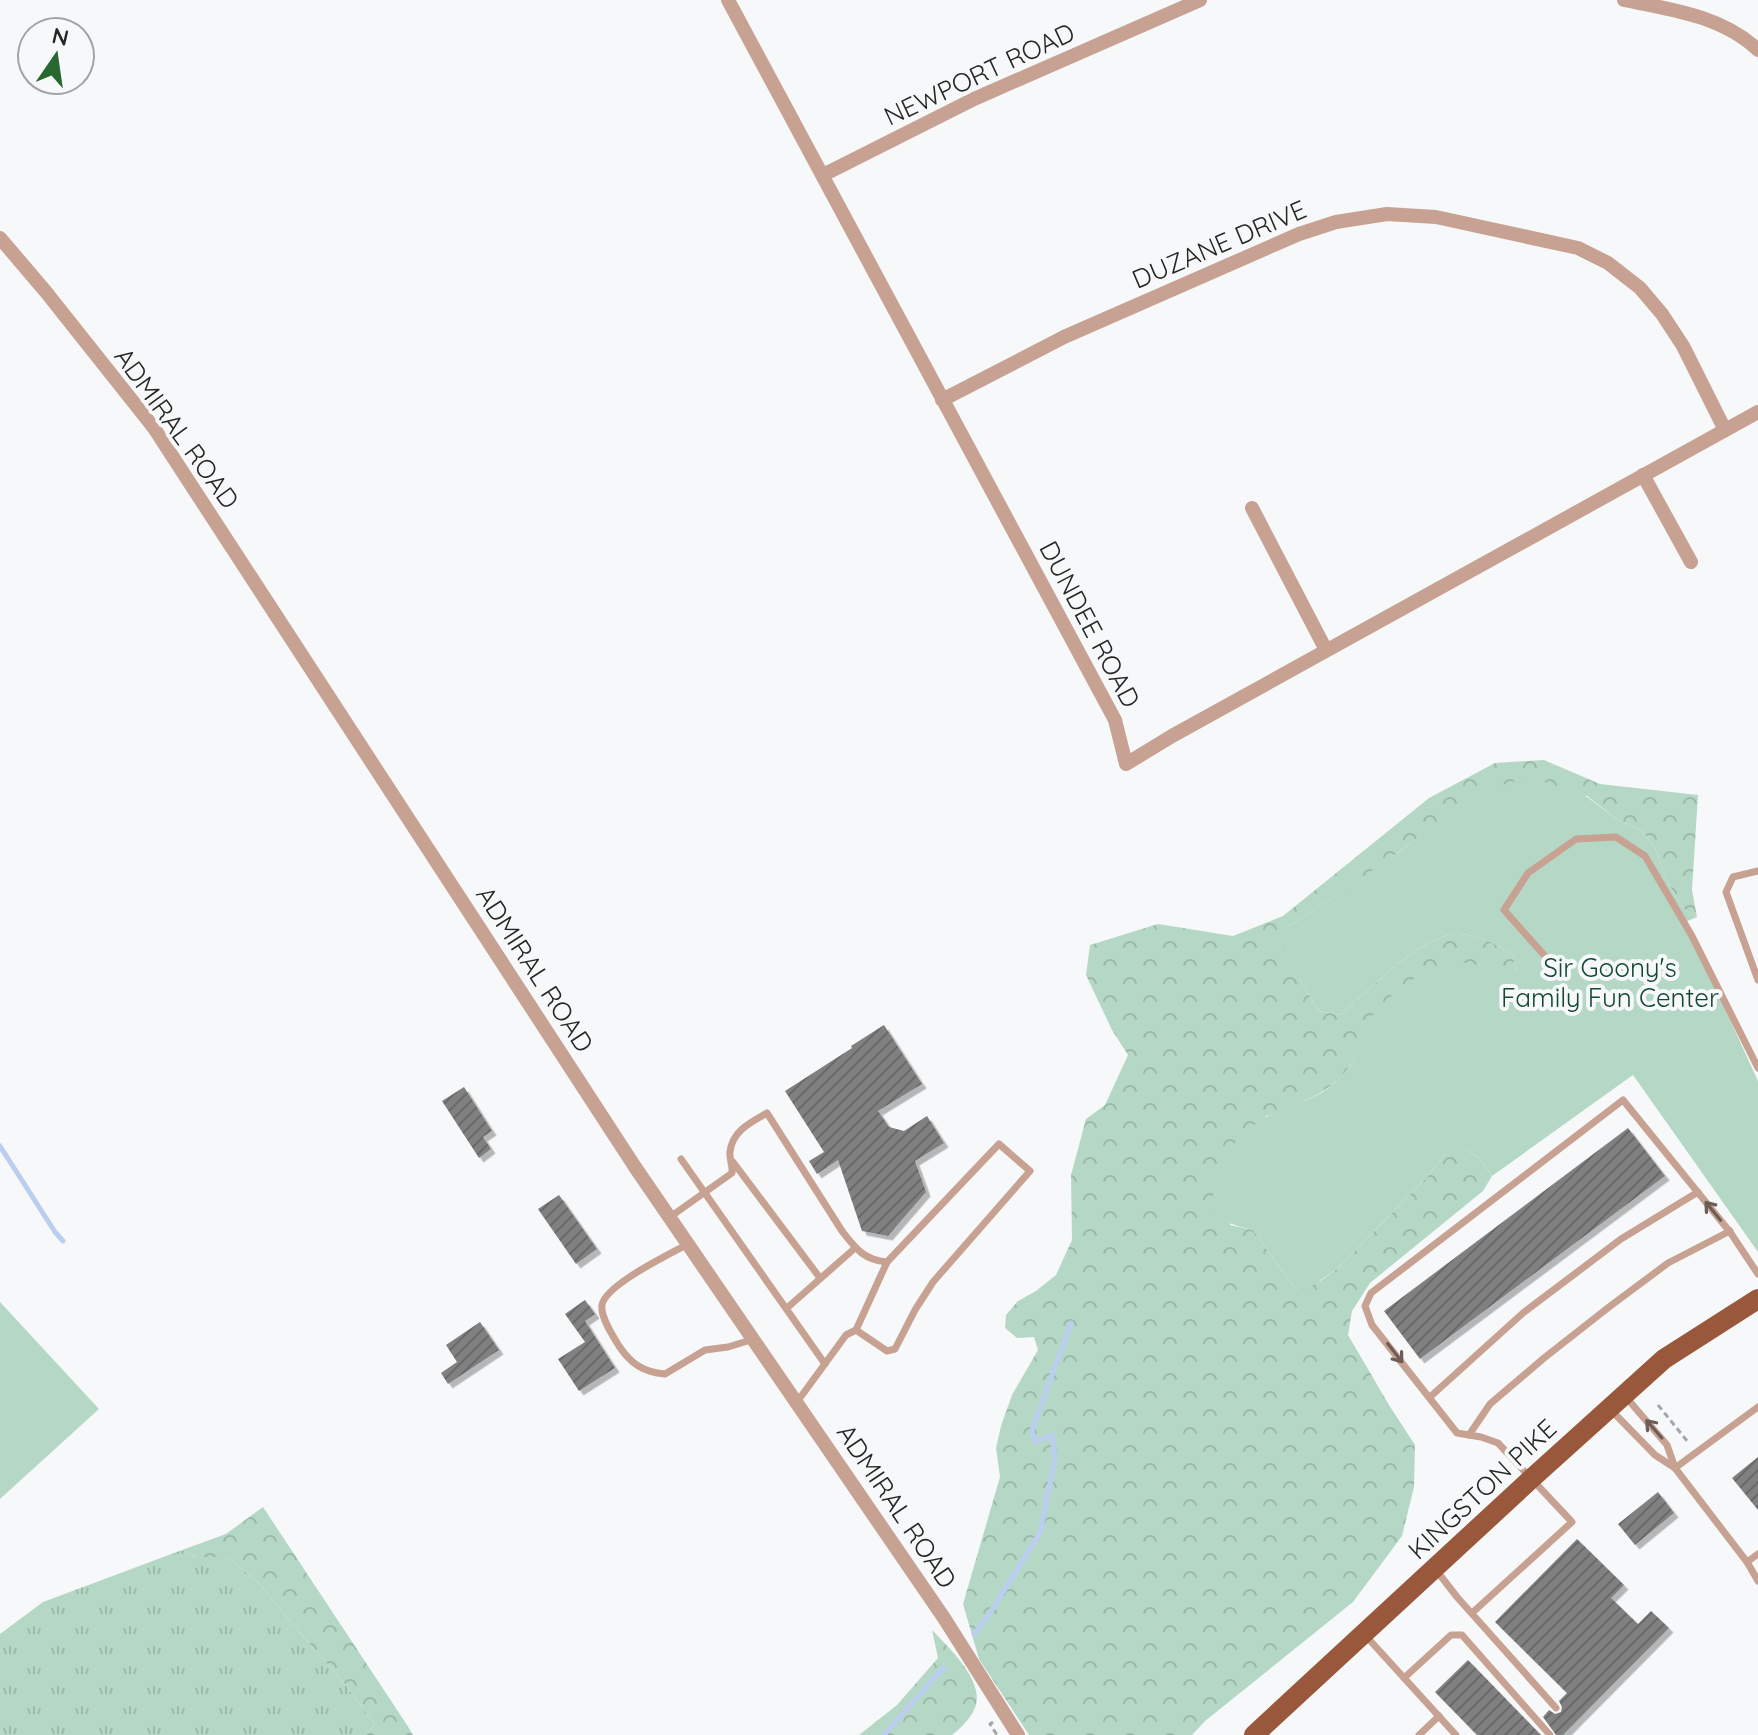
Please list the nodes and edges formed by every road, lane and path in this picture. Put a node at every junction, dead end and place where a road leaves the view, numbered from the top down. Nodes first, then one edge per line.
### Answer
1 (728, 0) edge
2 (1200, 0) edge
3 (1624, 0) edge
4 (1758, 50) edge
5 (823, 175) junction
6 (0, 238) edge
7 (942, 400) junction
8 (1758, 412) edge
9 (1725, 430) junction
10 (1643, 475) junction
11 (1252, 508) dead end
12 (1691, 562) dead end
13 (1326, 650) junction
14 (1758, 871) edge
15 (1553, 965) dead end
16 (1758, 980) edge
17 (1758, 1068) edge
18 (681, 1159) dead end
19 (731, 1159) junction
20 (705, 1192) junction
21 (1698, 1192) junction
22 (670, 1217) junction
23 (1730, 1231) junction
24 (688, 1244) junction
25 (855, 1248) junction
26 (887, 1262) junction
27 (1758, 1274) edge
28 (820, 1278) junction
29 (1758, 1299) edge
30 (787, 1308) junction
31 (856, 1330) junction
32 (754, 1339) junction
33 (825, 1364) junction
34 (1430, 1397) junction
35 (1617, 1401) junction
36 (797, 1402) junction
37 (1658, 1405) dead end
38 (1758, 1407) edge
39 (1469, 1435) junction
40 (1697, 1452) junction
41 (1675, 1468) junction
42 (1531, 1479) junction
43 (1758, 1554) edge
44 (1747, 1562) junction
45 (1435, 1568) junction
46 (1758, 1581) edge
47 (1472, 1613) junction
48 (1364, 1634) junction
49 (1404, 1678) junction
50 (1556, 1708) dead end
51 (1439, 1716) junction
52 (1018, 1735) edge
53 (1254, 1735) edge
54 (1419, 1735) edge
55 (1456, 1735) edge
56 (1550, 1735) edge

1 - 5 street, DUNDEE ROAD
2 - 5 street, NEWPORT ROAD
3 - 4 street
5 - 7 street, DUNDEE ROAD
6 - 22 street, ADMIRAL ROAD
7 - 9 street, DUZANE DRIVE
7 - 13 street, DUNDEE ROAD
8 - 9 street, DUNDEE ROAD
9 - 10 street, DUNDEE ROAD
10 - 12 street
10 - 13 street, DUNDEE ROAD
11 - 13 street
14 - 16 lane
15 - 17 lane
18 - 20 lane
19 - 20 lane
19 - 25 lane
19 - 28 lane
20 - 22 lane
20 - 30 lane
23 -> 21 lane
21 - 34 lane
21 -> 34 lane
22 - 24 street, ADMIRAL ROAD
23 - 27 lane
23 - 39 lane
24 - 32 street, ADMIRAL ROAD
24 - 32 lane
25 - 26 lane
25 - 28 lane
26 - 31 lane
26 - 31 lane
28 - 30 lane
29 - 35 main road, KINGSTON PIKE
30 - 33 lane
31 - 33 lane
32 - 36 street, ADMIRAL ROAD
33 - 36 lane
34 - 39 lane
35 - 41 lane
41 -> 35 lane
35 - 42 main road, KINGSTON PIKE
36 - 52 street, ADMIRAL ROAD
37 - 40 path
38 - 40 lane
39 - 42 lane
40 - 41 lane
41 - 44 lane
42 - 45 main road, KINGSTON PIKE
42 - 47 lane
43 - 44 lane
44 - 46 lane
45 - 47 lane
45 - 48 main road, KINGSTON PIKE
47 - 50 lane
48 - 49 lane
48 - 53 main road, KINGSTON PIKE
49 - 51 lane
49 - 56 lane
51 - 54 lane
51 - 55 lane

